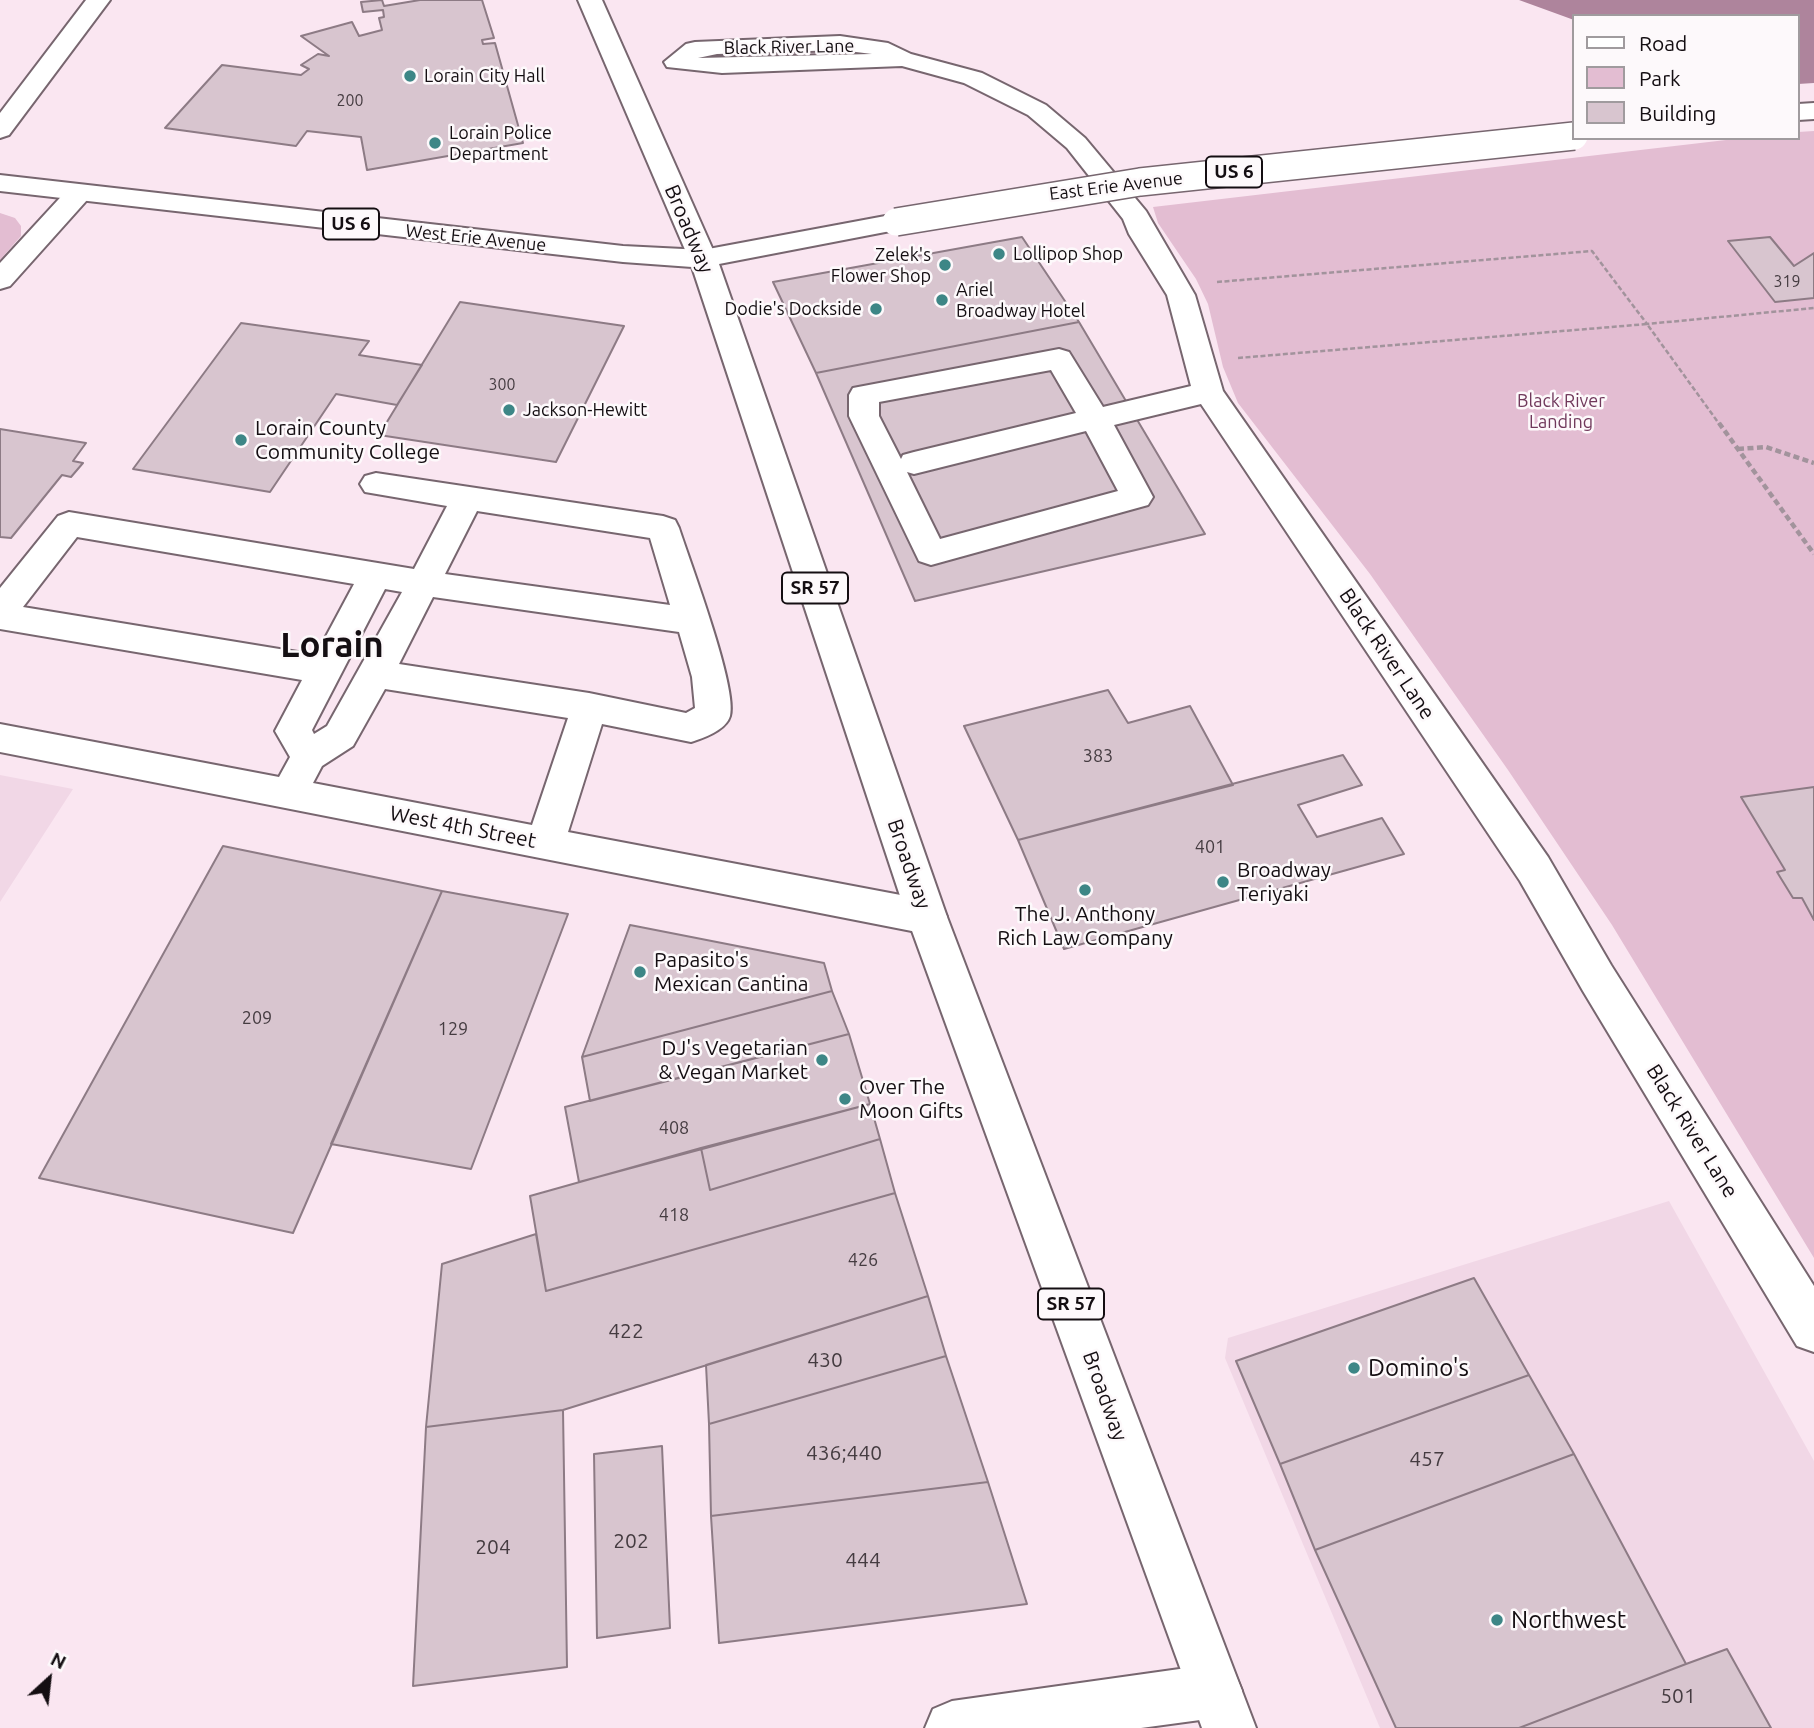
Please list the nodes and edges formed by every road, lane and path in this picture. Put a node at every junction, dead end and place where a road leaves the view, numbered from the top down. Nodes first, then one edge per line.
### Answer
1 (98, 0) edge
2 (590, 0) edge
3 (648, 66) junction
4 (0, 131) edge
5 (1573, 136) edge
6 (0, 183) edge
7 (78, 194) junction
8 (703, 259) junction
9 (0, 280) edge
10 (1175, 285) junction
11 (1814, 308) edge
12 (1647, 324) junction
13 (1204, 377) junction
14 (1095, 419) junction
15 (1738, 449) junction
16 (914, 463) dead end
17 (1814, 463) edge
18 (376, 484) dead end
19 (467, 498) junction
20 (1814, 554) edge
21 (375, 575) junction
22 (423, 583) junction
23 (0, 614) edge
24 (692, 621) junction
25 (325, 670) junction
26 (376, 674) junction
27 (589, 707) junction
28 (0, 738) edge
29 (309, 756) junction
30 (289, 794) junction
31 (545, 843) junction
32 (927, 917) junction
33 (1814, 1329) edge
34 (1222, 1709) edge
35 (951, 1728) edge

1 - 4 street
2 - 3 street, Broadway
3 - 8 street, Broadway
3 - 10 street, Black River Lane
5 - 8 street, East Erie Avenue / US 6, bridge
6 - 7 street, West Erie Avenue / US 6
7 - 8 street, West Erie Avenue / US 6
7 - 9 street
8 - 32 street, Broadway / SR 57
10 - 12 path
10 - 13 street, Black River Lane
11 - 12 path
12 - 13 path
12 - 15 path
13 - 14 street
13 - 33 street, Black River Lane
14 - 14 street
14 - 16 street
15 - 17 path
15 - 20 path
18 - 19 street
19 - 22 street
19 - 24 street
21 - 22 street
21 - 23 street
21 - 25 street
22 - 24 street
22 - 26 street
23 - 25 street
24 - 27 street
25 - 29 street
26 - 27 street
26 - 29 street
27 - 31 street
28 - 30 street, West 4th Street
29 - 30 street
30 - 31 street, West 4th Street
31 - 32 street, West 4th Street
32 - 34 street, Broadway / SR 57
34 - 35 street

